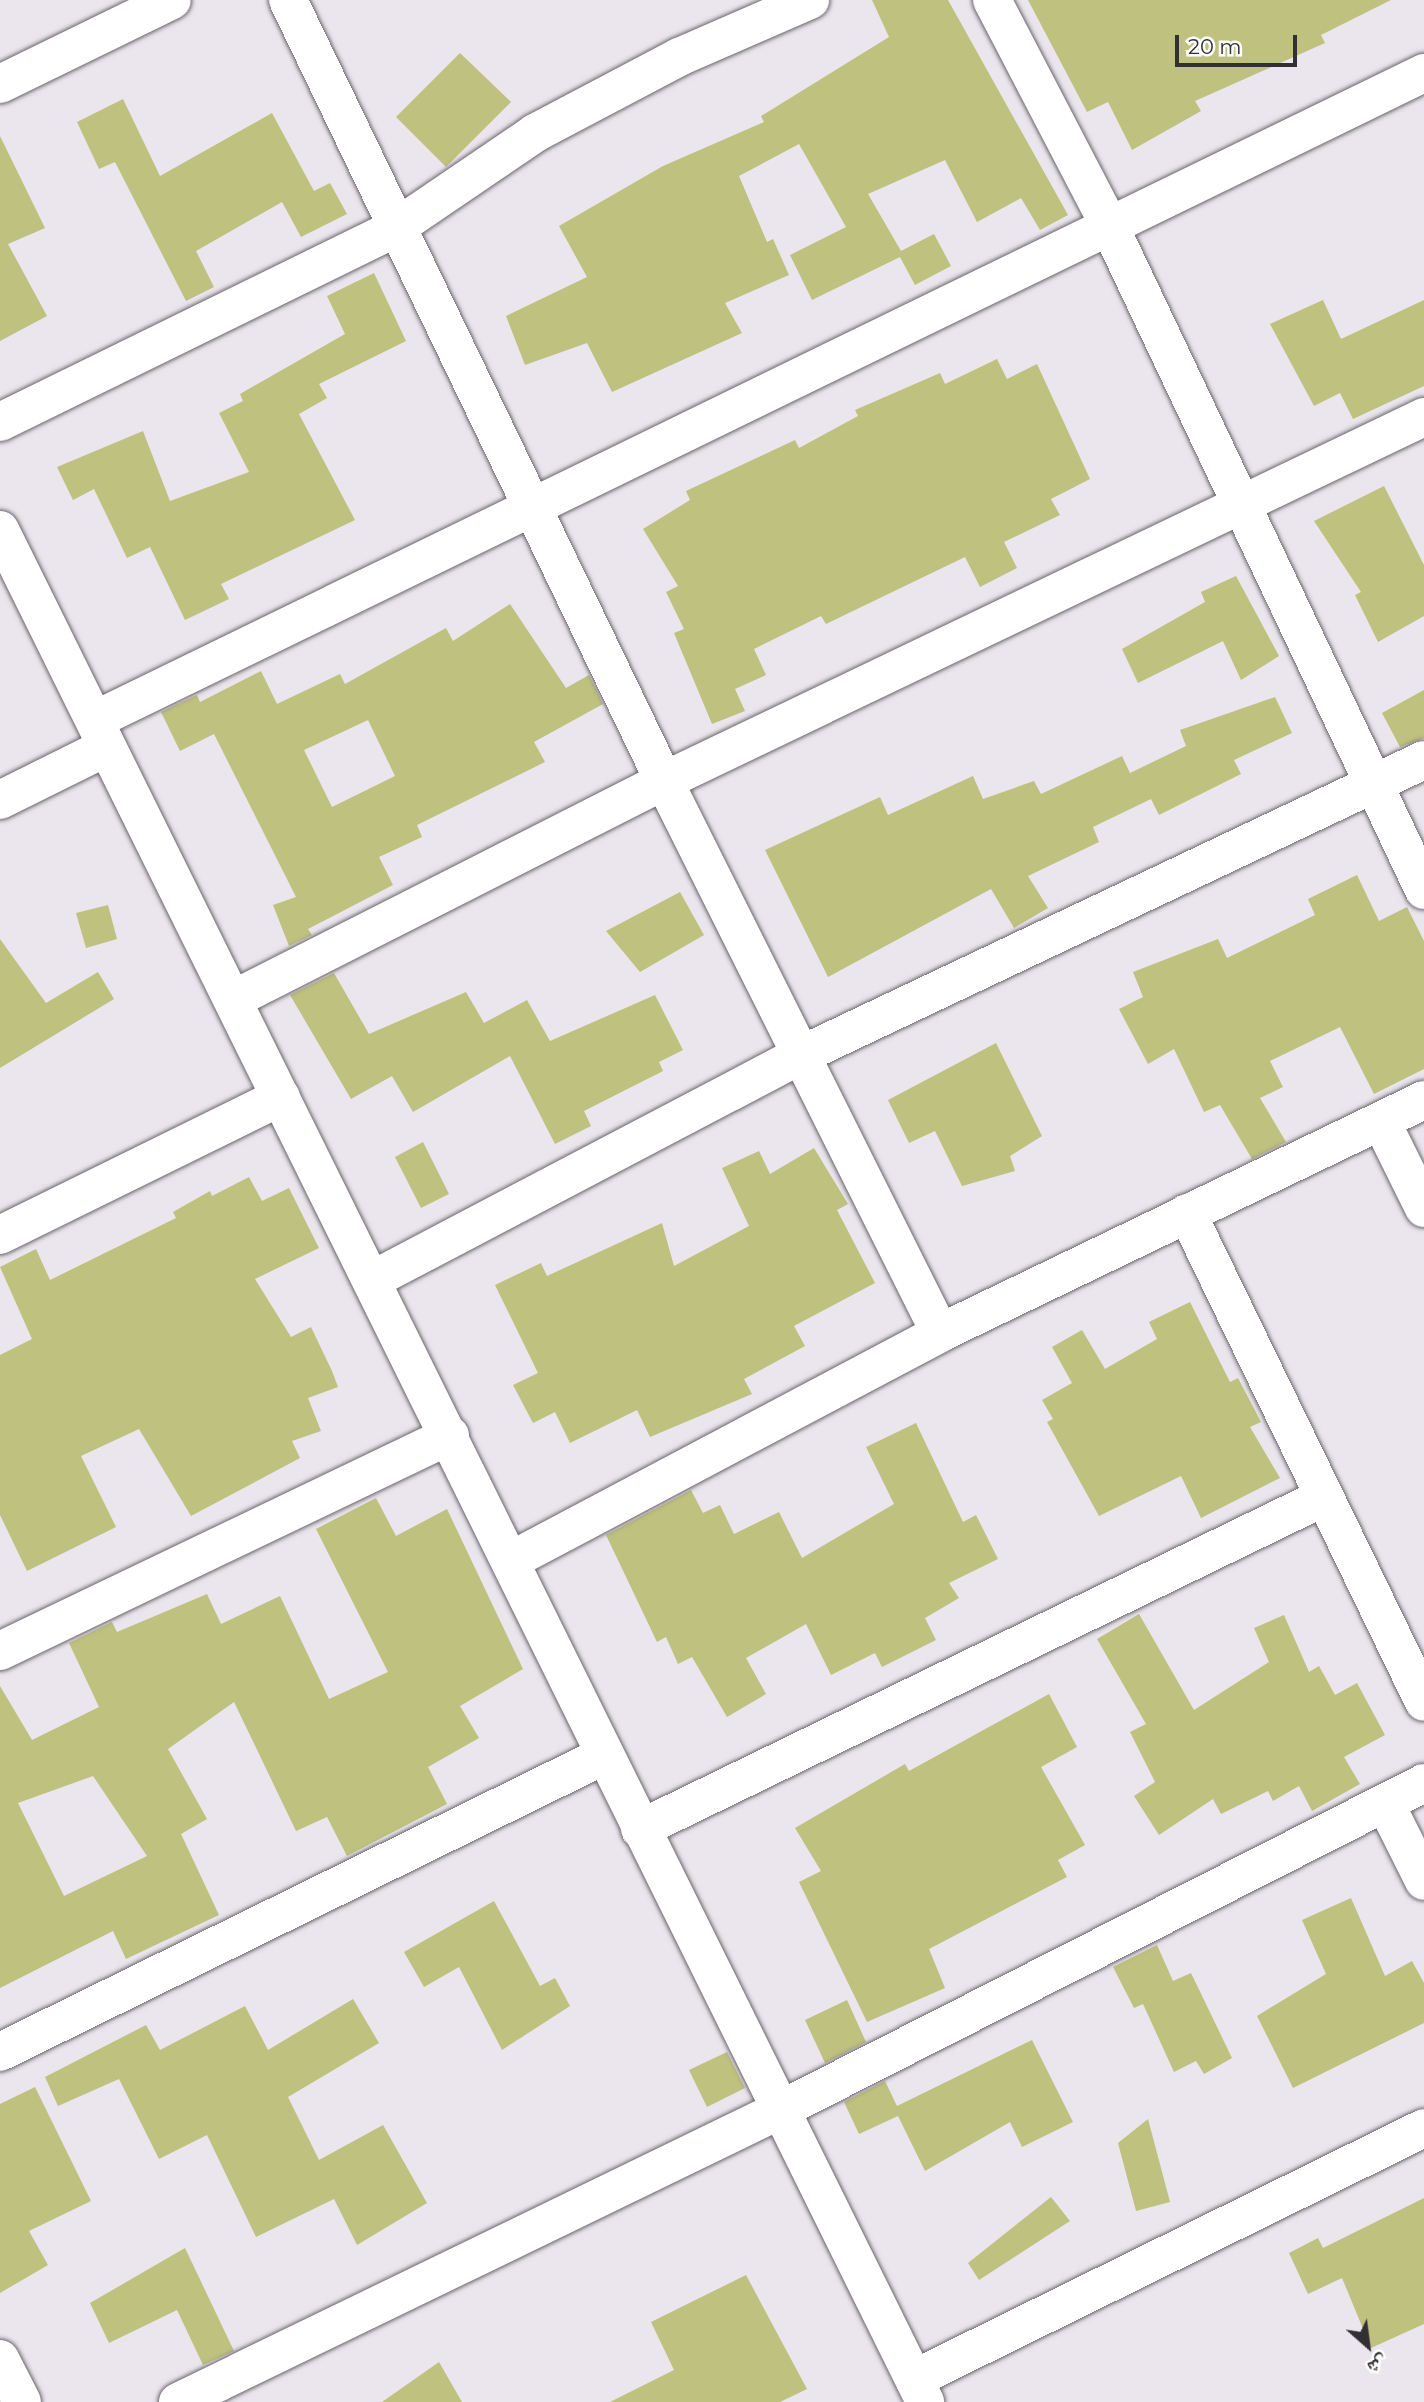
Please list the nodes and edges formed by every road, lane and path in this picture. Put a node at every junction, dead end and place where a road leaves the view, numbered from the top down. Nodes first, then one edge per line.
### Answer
1 (172, 0) edge
2 (288, 0) edge
3 (810, 0) edge
4 (992, 0) edge
5 (1424, 74) edge
6 (0, 84) edge
7 (1108, 223) junction
8 (394, 229) junction
9 (1424, 417) edge
10 (0, 422) edge
11 (1240, 502) junction
12 (531, 505) junction
13 (0, 530) edge
14 (101, 733) junction
15 (1424, 760) edge
16 (664, 781) junction
17 (1372, 784) junction
18 (0, 800) edge
19 (1424, 890) edge
20 (236, 998) junction
21 (801, 1055) junction
22 (281, 1097) junction
23 (1424, 1100) edge
24 (1381, 1121) junction
25 (1424, 1208) edge
26 (1187, 1213) junction
27 (0, 1235) edge
28 (374, 1279) junction
29 (940, 1334) junction
30 (450, 1434) junction
31 (1324, 1497) junction
32 (510, 1561) junction
33 (0, 1651) edge
34 (1424, 1702) edge
35 (603, 1756) junction
36 (1424, 1783) edge
37 (1385, 1803) junction
38 (639, 1829) junction
39 (1424, 1881) edge
40 (0, 2052) edge
41 (780, 2110) junction
42 (1424, 2127) edge
43 (0, 2359) edge
44 (920, 2391) edge
45 (22, 2402) edge
46 (178, 2402) edge

1 - 6 street
2 - 8 street
3 - 8 street
4 - 7 street
5 - 7 street
7 - 11 street
7 - 12 street
8 - 10 street
8 - 12 street
9 - 11 street
11 - 16 street
11 - 17 street
12 - 14 street
12 - 16 street
13 - 14 street
14 - 18 street
14 - 20 street
15 - 17 street
16 - 20 street
16 - 21 street
17 - 19 street
17 - 21 street
20 - 22 street
21 - 28 street
21 - 29 street
22 - 27 street
22 - 28 street
23 - 24 street
24 - 25 street
24 - 26 street
26 - 29 street
26 - 31 street
28 - 30 street
29 - 32 street
30 - 32 street
30 - 33 street
31 - 34 street
31 - 38 street
32 - 35 street
35 - 38 street
35 - 40 street
36 - 37 street
37 - 39 street
37 - 41 street
38 - 41 street
41 - 44 street
41 - 46 street
42 - 44 street
43 - 45 street

